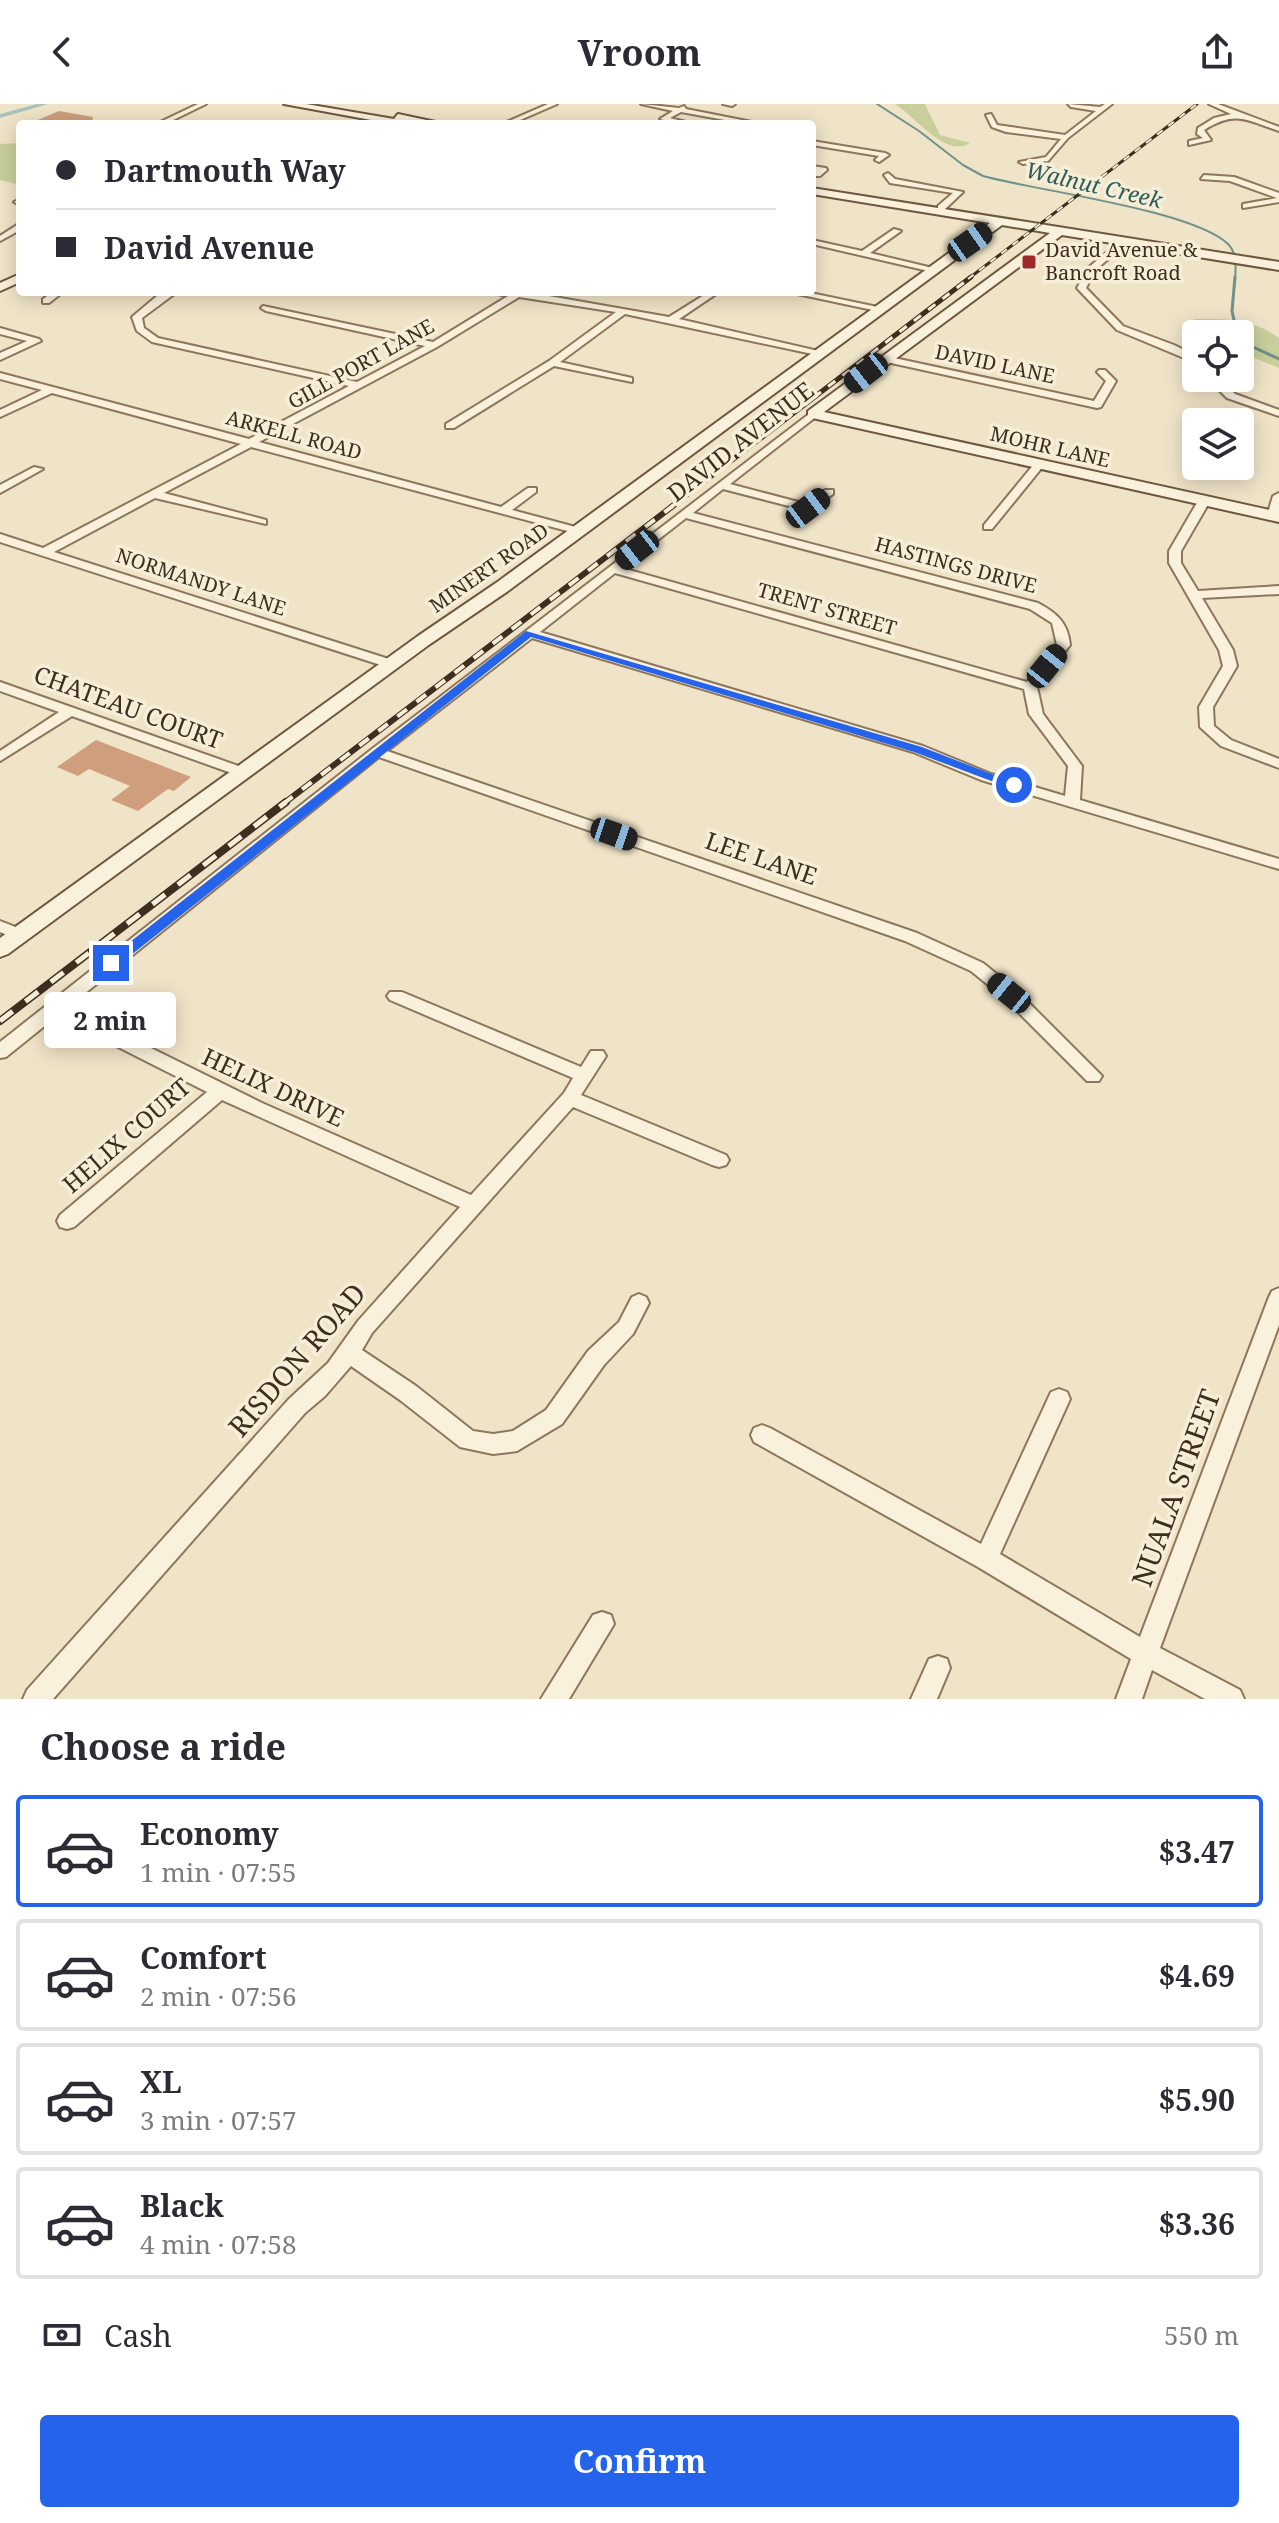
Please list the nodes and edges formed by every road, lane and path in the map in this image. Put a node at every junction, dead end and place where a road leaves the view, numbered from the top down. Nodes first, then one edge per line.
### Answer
1 (203, 104) edge
2 (289, 104) edge
3 (404, 104) edge
4 (554, 104) edge
5 (646, 104) edge
6 (693, 104) edge
7 (1109, 104) edge
8 (1212, 104) edge
9 (1235, 104) edge
10 (1071, 105) edge
11 (319, 107) edge
12 (1222, 108) junction
13 (1099, 109) junction
14 (681, 110) junction
15 (369, 114) edge
16 (1238, 114) junction
17 (989, 115) dead end
18 (168, 120) edge
19 (336, 120) edge
20 (394, 120) edge
21 (412, 120) edge
22 (515, 120) edge
23 (669, 120) edge
24 (737, 120) edge
25 (1279, 129) edge
26 (1066, 137) junction
27 (1192, 143) dead end
28 (816, 144) edge
29 (879, 160) dead end
30 (1023, 162) dead end
31 (888, 175) dead end
32 (1204, 177) dead end
33 (816, 190) edge
34 (816, 190) edge
35 (1279, 198) edge
36 (1246, 206) dead end
37 (941, 208) junction
38 (1001, 220) junction
39 (1061, 230) junction
40 (897, 231) dead end
41 (1125, 242) junction
42 (816, 243) edge
43 (862, 255) junction
44 (1279, 266) edge
45 (934, 271) junction
46 (53, 296) edge
47 (166, 296) edge
48 (515, 296) edge
49 (536, 296) edge
50 (709, 296) edge
51 (813, 296) edge
52 (46, 301) dead end
53 (266, 308) dead end
54 (882, 309) junction
55 (622, 312) junction
56 (668, 322) junction
57 (0, 331) edge
58 (434, 345) junction
59 (822, 353) junction
60 (1182, 353) edge
61 (0, 357) edge
62 (885, 359) junction
63 (552, 363) junction
64 (1102, 372) dead end
65 (0, 376) edge
66 (629, 380) dead end
67 (358, 385) junction
68 (51, 390) junction
69 (1227, 392) edge
70 (1279, 413) edge
71 (0, 414) edge
72 (813, 414) junction
73 (450, 426) dead end
74 (254, 443) junction
75 (1039, 465) junction
76 (38, 469) dead end
77 (722, 485) junction
78 (0, 490) edge
79 (532, 490) dead end
80 (829, 492) dead end
81 (154, 494) junction
82 (1279, 496) edge
83 (1204, 501) junction
84 (503, 511) junction
85 (685, 514) junction
86 (1276, 517) edge
87 (262, 522) dead end
88 (988, 527) dead end
89 (579, 531) junction
90 (0, 538) edge
91 (45, 552) junction
92 (614, 569) junction
93 (1279, 590) edge
94 (1192, 595) junction
95 (530, 633) junction
96 (390, 664) junction
97 (0, 686) edge
98 (1030, 687) junction
99 (70, 711) junction
100 (377, 752) junction
101 (0, 757) edge
102 (1279, 764) edge
103 (242, 772) junction
104 (1072, 802) junction
105 (1279, 864) edge
106 (0, 926) edge
107 (20, 935) junction
108 (0, 949) edge
109 (396, 996) dead end
110 (55, 1008) junction
111 (0, 1052) edge
112 (597, 1056) dead end
113 (583, 1075) junction
114 (1093, 1076) dead end
115 (221, 1090) junction
116 (570, 1098) junction
117 (719, 1160) dead end
118 (474, 1205) junction
119 (67, 1221) dead end
120 (1279, 1297) edge
121 (639, 1303) dead end
122 (350, 1354) junction
123 (1059, 1399) dead end
124 (762, 1435) dead end
125 (986, 1559) junction
126 (602, 1624) dead end
127 (1146, 1653) junction
128 (938, 1668) dead end
129 (36, 1699) edge
130 (554, 1699) edge
131 (924, 1699) edge
132 (1129, 1699) edge
133 (1231, 1699) edge

1 - 18 street
2 - 11 street
3 - 15 street
4 - 22 street
5 - 14 street
6 - 14 street
7 - 13 street
8 - 12 street
9 - 12 street
10 - 13 street
11 - 15 street
11 - 15 street
11 - 19 street
12 - 16 street
13 - 26 street
14 - 23 street
14 - 24 street
15 - 20 street
15 - 21 street
16 - 25 street
16 - 27 street
17 - 26 street
26 - 30 street
28 - 29 street
31 - 37 street
32 - 35 street
33 - 37 street
34 - 38 street
35 - 36 street
37 - 38 street
38 - 39 street
38 - 45 street, MINERT ROAD
39 - 41 street
39 - 62 street, DAVID AVENUE
40 - 43 street
41 - 44 street
41 - 60 street
42 - 43 street
43 - 45 street
45 - 54 street, MINERT ROAD
46 - 52 street
47 - 67 street
48 - 58 street, GILL PORT LANE
49 - 55 street
50 - 56 street
51 - 54 street
53 - 58 street
54 - 59 street, MINERT ROAD
55 - 56 street
55 - 63 street
56 - 59 street
57 - 61 street
58 - 67 street, GILL PORT LANE
59 - 89 street, MINERT ROAD
62 - 64 street, DAVID LANE
62 - 72 street, DAVID AVENUE
63 - 66 street
63 - 73 street
65 - 68 street, ARKELL ROAD
67 - 74 street, GILL PORT LANE
68 - 71 street
68 - 74 street, ARKELL ROAD
69 - 70 street
72 - 75 street, MOHR LANE
72 - 77 street, DAVID AVENUE
74 - 81 street, GILL PORT LANE
74 - 84 street, ARKELL ROAD
75 - 83 street, MOHR LANE
75 - 88 street
76 - 78 street
77 - 80 street
77 - 85 street, DAVID AVENUE
79 - 84 street
81 - 87 street
81 - 91 street, GILL PORT LANE
82 - 86 street
83 - 86 street, MOHR LANE
83 - 94 street
84 - 89 street, ARKELL ROAD
85 - 92 street, DAVID AVENUE
85 - 98 street, HASTINGS DRIVE
89 - 96 street, MINERT ROAD
90 - 91 street, NORMANDY LANE
91 - 96 street, NORMANDY LANE
92 - 95 street, DAVID AVENUE
92 - 98 street, TRENT STREET
93 - 94 street
94 - 102 street
95 - 100 street, DAVID AVENUE
95 - 104 street
96 - 103 street, MINERT ROAD
97 - 99 street, CHATEAU COURT
98 - 104 street
99 - 101 street
99 - 103 street, CHATEAU COURT
100 - 110 street, DAVID AVENUE
100 - 114 street, LEE LANE
103 - 107 street, MINERT ROAD
104 - 105 street
106 - 107 street
107 - 108 street, MINERT ROAD
109 - 113 street
110 - 111 street, DAVID AVENUE
110 - 115 street, HELIX DRIVE
112 - 113 street, RISDON ROAD
113 - 116 street, RISDON ROAD
115 - 118 street, HELIX DRIVE
115 - 119 street, HELIX COURT
116 - 117 street
116 - 118 street, RISDON ROAD
118 - 122 street, RISDON ROAD
120 - 127 street, NUALA STREET
121 - 122 street
122 - 129 street, RISDON ROAD
123 - 125 street
124 - 125 street
125 - 127 street
126 - 130 street
127 - 132 street, NUALA STREET
127 - 133 street
128 - 131 street

